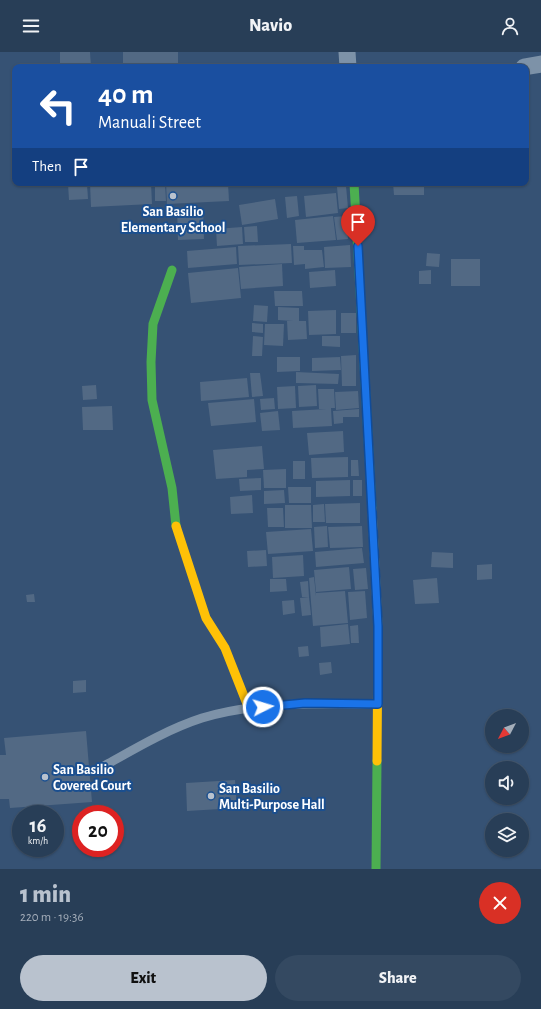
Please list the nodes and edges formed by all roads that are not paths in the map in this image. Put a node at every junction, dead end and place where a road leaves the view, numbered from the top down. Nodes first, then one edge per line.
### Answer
1 (347, 52) edge
2 (348, 64) edge
3 (541, 64) edge
4 (529, 66) edge
5 (354, 186) edge
6 (172, 270) dead end
7 (378, 704) junction
8 (249, 709) junction
9 (104, 766) dead end
10 (376, 869) edge

1 - 2 street
3 - 4 street
5 - 7 street
6 - 8 street
7 - 8 lane
7 - 10 street
8 - 9 lane

